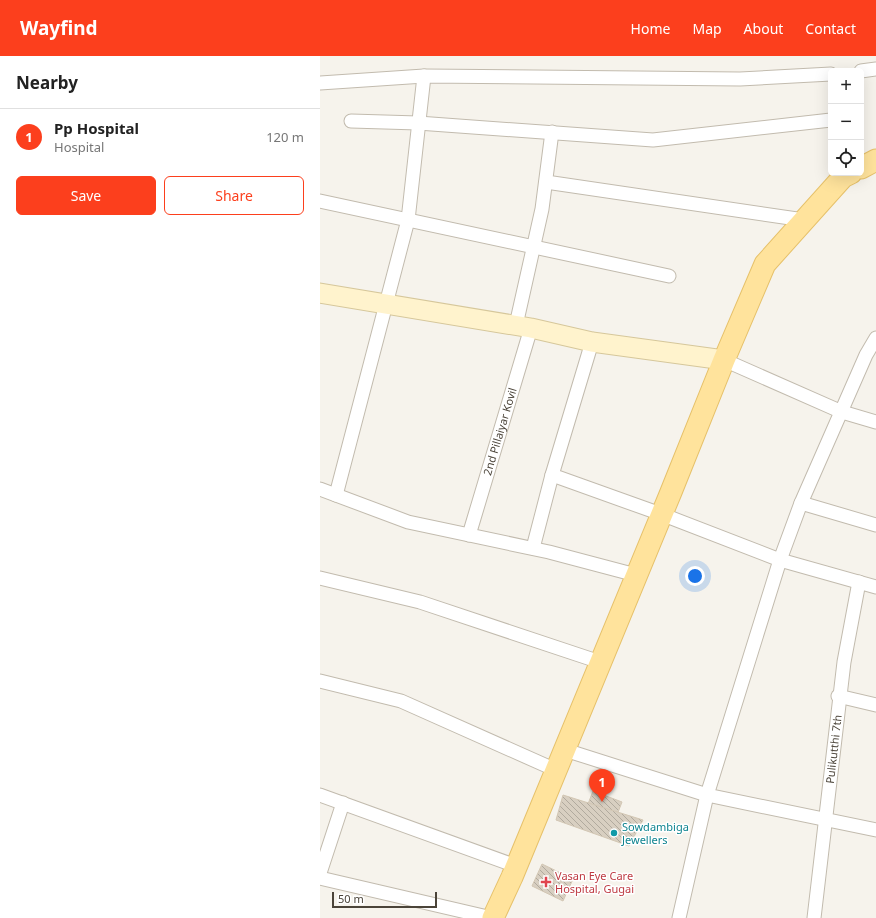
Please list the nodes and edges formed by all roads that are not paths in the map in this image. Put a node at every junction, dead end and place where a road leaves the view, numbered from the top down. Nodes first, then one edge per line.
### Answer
1 (876, 69) edge
2 (864, 71) edge
3 (828, 74) edge
4 (424, 76) junction
5 (320, 84) edge
6 (828, 120) edge
7 (351, 121) dead end
8 (418, 123) junction
9 (552, 132) junction
10 (876, 160) edge
11 (864, 166) edge
12 (845, 176) edge
13 (546, 182) junction
14 (320, 201) edge
15 (408, 220) junction
16 (804, 220) junction
17 (534, 247) junction
18 (669, 276) dead end
19 (320, 293) edge
20 (386, 304) junction
21 (524, 327) junction
22 (876, 338) edge
23 (592, 342) junction
24 (871, 357) edge
25 (724, 360) junction
26 (842, 412) junction
27 (876, 422) edge
28 (552, 474) junction
29 (320, 489) edge
30 (336, 495) junction
31 (801, 503) junction
32 (661, 514) junction
33 (876, 525) edge
34 (469, 535) junction
35 (533, 548) junction
36 (780, 560) junction
37 (636, 575) junction
38 (320, 578) edge
39 (859, 582) junction
40 (876, 587) edge
41 (600, 662) junction
42 (320, 681) edge
43 (839, 696) junction
44 (876, 705) edge
45 (564, 750) junction
46 (556, 770) junction
47 (320, 795) edge
48 (706, 796) junction
49 (343, 803) junction
50 (826, 820) junction
51 (876, 830) edge
52 (516, 866) junction
53 (320, 872) edge
54 (320, 878) edge
55 (493, 918) edge
56 (679, 918) edge
57 (814, 918) edge

1 - 2 street
3 - 4 street
4 - 5 street
4 - 8 street
6 - 9 street
7 - 8 street
8 - 9 street
8 - 15 street
9 - 13 street, 2nd Pillaiyar Kovil
10 - 11 main road
12 - 16 main road
13 - 16 street
13 - 17 street, 2nd Pillaiyar Kovil
14 - 15 street
15 - 17 street
15 - 20 street
16 - 25 main road
17 - 18 street
17 - 21 street, 2nd Pillaiyar Kovil
19 - 20 street
20 - 21 street
20 - 30 street
21 - 23 street
21 - 34 street, 2nd Pillaiyar Kovil
22 - 24 street
23 - 25 street
23 - 28 street
24 - 26 street
25 - 26 street
25 - 32 main road
26 - 27 street
26 - 31 street
28 - 32 street
28 - 35 street
29 - 30 street
30 - 34 street
31 - 33 street
31 - 36 street
32 - 36 street
32 - 37 main road
34 - 35 street
35 - 37 street
36 - 39 street
36 - 48 street
37 - 41 main road
38 - 41 street
39 - 40 street
39 - 43 street, Pulikutthi 7th
41 - 45 main road
42 - 46 street
43 - 44 street
43 - 50 street, Pulikutthi 7th
45 - 46 main road
45 - 48 street
46 - 52 main road
47 - 49 street
48 - 50 street
48 - 56 street
49 - 52 street
49 - 53 street
50 - 51 street
50 - 57 street, Pulikutthi 7th
52 - 55 main road
54 - 55 street

